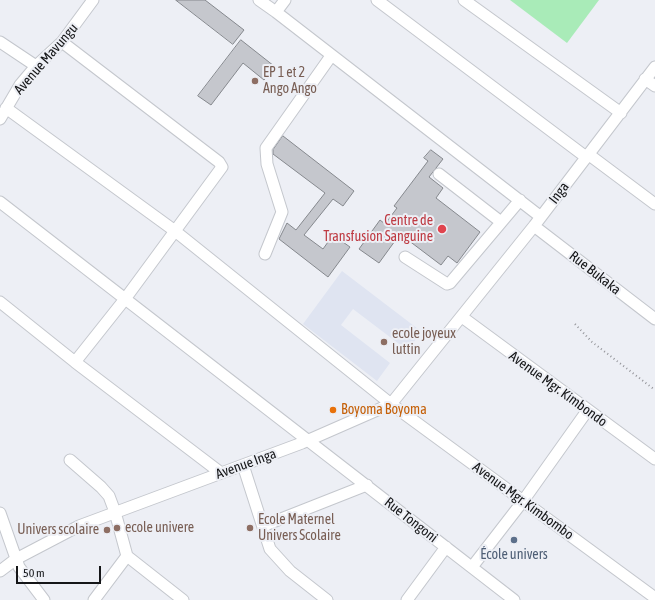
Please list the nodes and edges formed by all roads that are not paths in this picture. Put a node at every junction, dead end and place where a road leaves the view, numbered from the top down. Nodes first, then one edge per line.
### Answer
1 (94, 0) edge
2 (259, 0) edge
3 (285, 0) edge
4 (377, 0) edge
5 (464, 0) edge
6 (276, 12) junction
7 (0, 42) edge
8 (62, 42) junction
9 (332, 56) junction
10 (36, 66) junction
11 (655, 67) edge
12 (645, 79) junction
13 (655, 86) edge
14 (6, 108) junction
15 (621, 112) junction
16 (0, 119) edge
17 (587, 156) junction
18 (439, 174) dead end
19 (520, 200) junction
20 (0, 202) edge
21 (655, 204) edge
22 (541, 217) junction
23 (501, 222) junction
24 (534, 226) junction
25 (175, 231) junction
26 (265, 254) dead end
27 (405, 257) dead end
28 (125, 299) junction
29 (0, 302) edge
30 (462, 317) junction
31 (655, 319) edge
32 (75, 362) junction
33 (391, 404) junction
34 (587, 411) junction
35 (307, 441) junction
36 (655, 459) edge
37 (70, 460) dead end
38 (243, 465) junction
39 (221, 473) junction
40 (366, 485) junction
41 (523, 501) junction
42 (116, 512) junction
43 (0, 513) edge
44 (263, 526) junction
45 (446, 547) junction
46 (127, 556) junction
47 (16, 558) junction
48 (472, 567) junction
49 (0, 571) edge
50 (654, 598) edge
51 (44, 600) edge
52 (94, 600) edge
53 (183, 600) edge
54 (327, 600) edge
55 (407, 600) edge
56 (514, 600) edge

1 - 8 street, Avenue Mavungu
2 - 6 street
3 - 6 street
4 - 17 street
5 - 15 street
6 - 9 street
7 - 10 street
8 - 10 street, Avenue Mavungu
8 - 25 street
9 - 19 street
9 - 26 street
10 - 14 street, Avenue Mavungu
11 - 12 street, Inga
12 - 13 street
12 - 15 street, Inga
14 - 16 street, Avenue Mavungu
14 - 25 street, Avenue Mgr. Kimbombo
15 - 17 street, Inga
17 - 21 street
17 - 22 street, Inga
18 - 23 street
19 - 22 street
19 - 23 street
20 - 28 street, Rue Tongoni
22 - 24 street, Inga
23 - 27 street
24 - 30 street, Inga
24 - 31 street, Rue Bukaka
25 - 28 street
25 - 33 street, Avenue Mgr. Kimbombo
28 - 32 street
28 - 35 street, Rue Tongoni
29 - 32 street
30 - 33 street, Avenue Inga
30 - 34 street, Avenue Mgr. Kimbondo
32 - 39 street
33 - 35 street, Avenue Inga
33 - 41 street, Avenue Mgr. Kimbombo
34 - 36 street, Avenue Mgr. Kimbondo
34 - 41 street
35 - 38 street, Avenue Inga
35 - 40 street, Rue Tongoni
37 - 42 street
38 - 39 street, Avenue Inga
38 - 44 street
39 - 42 street, Avenue Inga
40 - 44 street
40 - 45 street, Rue Tongoni
41 - 48 street
41 - 50 street, Avenue Mgr. Kimbombo
42 - 46 street
42 - 47 street, Avenue Inga
43 - 47 street
44 - 54 street
45 - 48 street, Rue Tongoni
45 - 55 street
46 - 52 street
46 - 53 street
47 - 49 street, Avenue Inga
47 - 51 street
48 - 56 street, Rue Tongoni

